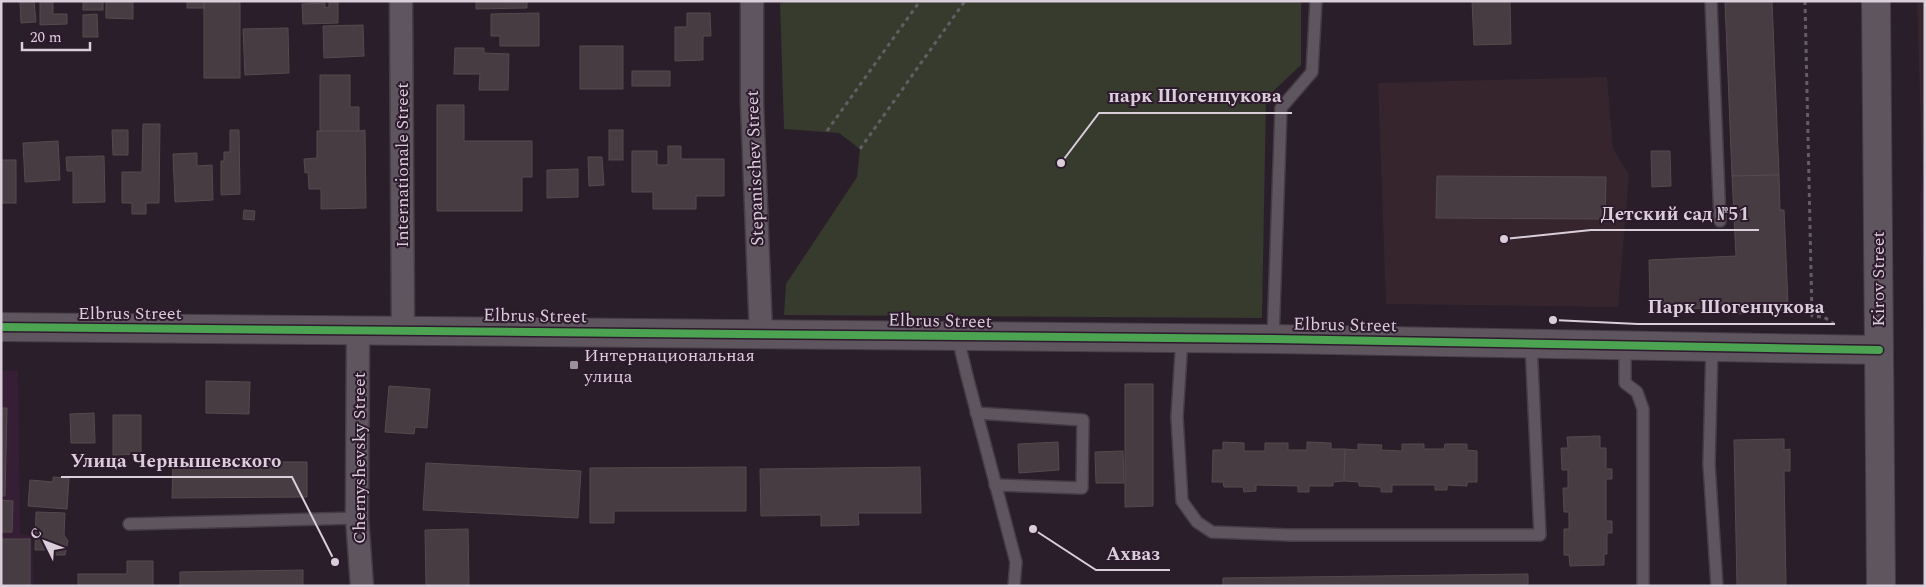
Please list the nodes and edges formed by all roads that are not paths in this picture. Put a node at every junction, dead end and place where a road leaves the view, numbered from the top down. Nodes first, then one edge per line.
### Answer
1 (401, 1) edge
2 (752, 1) edge
3 (1316, 1) edge
4 (1711, 1) edge
5 (1876, 1) edge
6 (1720, 220) dead end
7 (1, 327) edge
8 (358, 330) junction
9 (403, 330) junction
10 (761, 334) junction
11 (962, 336) junction
12 (1182, 338) junction
13 (1273, 339) junction
14 (1531, 344) junction
15 (1625, 345) junction
16 (1712, 347) junction
17 (1879, 350) junction
18 (976, 413) junction
19 (995, 485) junction
20 (357, 518) junction
21 (129, 524) dead end
22 (362, 586) edge
23 (1014, 586) edge
24 (1642, 586) edge
25 (1717, 586) edge
26 (1881, 586) edge

1 - 9 street, Internationale Street
2 - 10 street, Stepanischev Street
3 - 13 lane
4 - 6 lane
5 - 17 street, Kirov Street
7 - 8 street, Elbrus Street
8 - 9 street, Elbrus Street
8 - 20 street, Chernyshevsky Street
9 - 10 street, Elbrus Street
10 - 11 street, Elbrus Street
11 - 12 street, Elbrus Street
11 - 18 lane
12 - 13 street, Elbrus Street
12 - 14 lane
13 - 14 street, Elbrus Street
14 - 15 street, Elbrus Street
15 - 16 street, Elbrus Street
15 - 24 lane
16 - 17 street, Elbrus Street
16 - 25 lane
17 - 26 street, Kirov Street
18 - 19 lane
18 - 19 lane
19 - 23 lane
20 - 21 lane
20 - 22 street, Chernyshevsky Street

